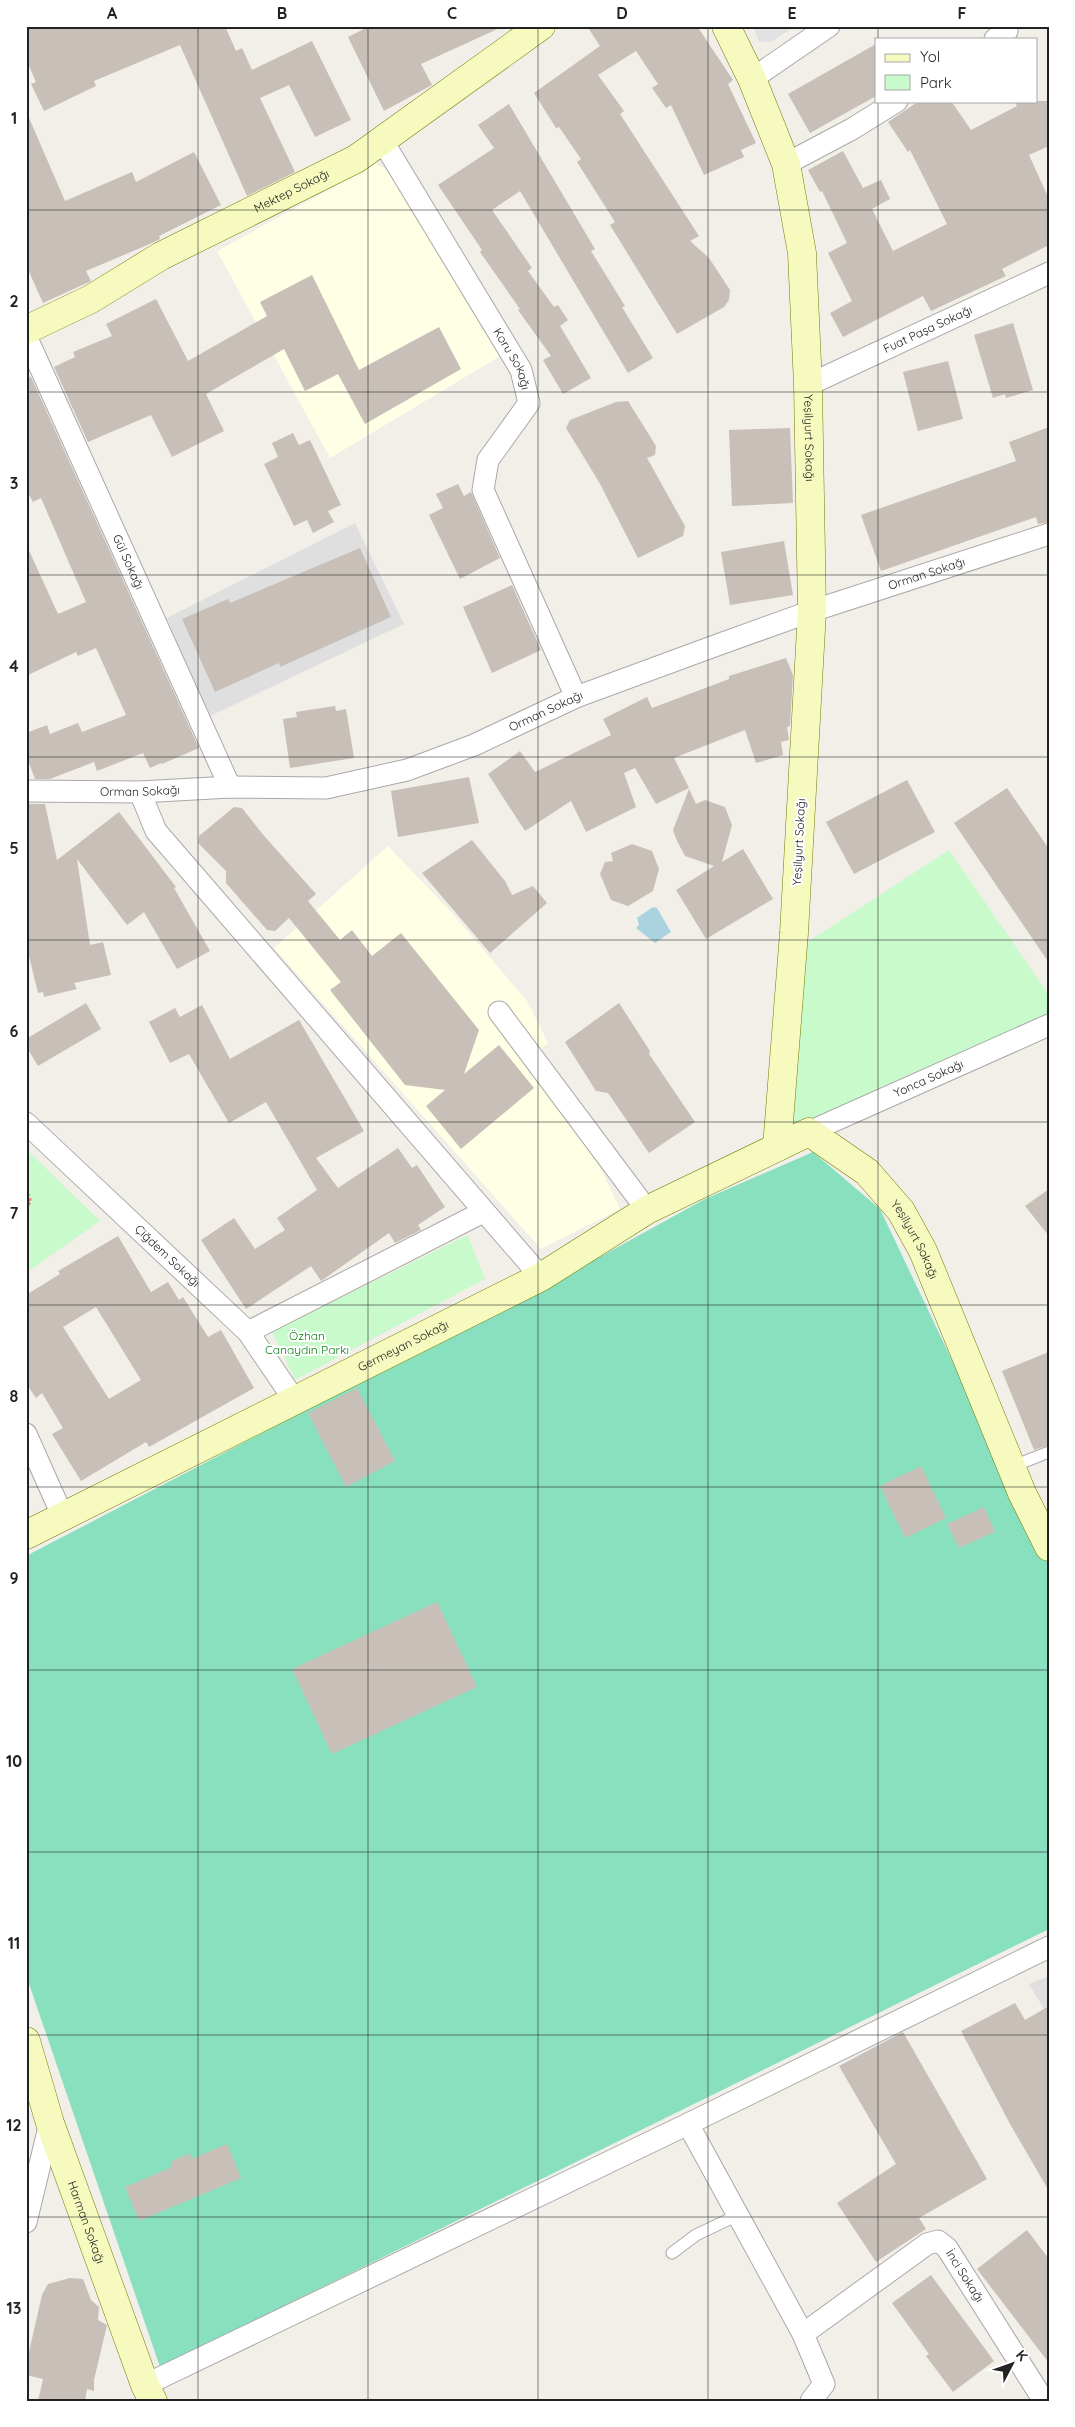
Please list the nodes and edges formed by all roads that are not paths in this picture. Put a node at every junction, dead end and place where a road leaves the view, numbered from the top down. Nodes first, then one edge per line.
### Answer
1 (541, 26) edge
2 (726, 26) edge
3 (829, 26) edge
4 (752, 79) junction
5 (895, 102) edge
6 (382, 140) junction
7 (786, 164) junction
8 (1049, 272) edge
9 (26, 330) edge
10 (26, 336) edge
11 (808, 384) junction
12 (1049, 534) edge
13 (812, 611) junction
14 (576, 697) junction
15 (230, 787) junction
16 (26, 791) edge
17 (140, 792) junction
18 (499, 1012) dead end
19 (1049, 1025) edge
20 (26, 1124) edge
21 (809, 1132) junction
22 (776, 1147) junction
23 (647, 1210) junction
24 (483, 1212) junction
25 (541, 1277) junction
26 (248, 1332) junction
27 (295, 1401) junction
28 (26, 1434) edge
29 (1049, 1452) edge
30 (1012, 1468) junction
31 (63, 1517) junction
32 (26, 1536) edge
33 (1049, 1547) edge
34 (1049, 1946) edge
35 (26, 2041) edge
36 (50, 2123) junction
37 (688, 2124) junction
38 (738, 2215) junction
39 (26, 2222) edge
40 (672, 2253) dead end
41 (803, 2334) junction
42 (817, 2392) edge
43 (149, 2393) edge
44 (1044, 2401) edge

1 - 6 main road, Mektep Sokağı
2 - 4 main road, Yeşilyurt Sokağı
3 - 4 street
4 - 7 main road, Yeşilyurt Sokağı
5 - 7 street
6 - 9 main road, Mektep Sokağı
6 - 14 street, Koru Sokağı
7 - 11 main road, Yeşilyurt Sokağı
8 - 11 street, Fuat Paşa Sokağı
10 - 15 street, Gül Sokağı
11 - 13 main road, Yeşilyurt Sokağı
12 - 13 street, Orman Sokağı
13 - 14 street, Orman Sokağı
13 - 22 main road, Yeşilyurt Sokağı
14 - 15 street, Orman Sokağı
15 - 17 street, Orman Sokağı
16 - 17 street, Orman Sokağı
17 - 24 street
18 - 23 street
19 - 21 street, Yonca Sokağı
20 - 26 street, Çiğdem Sokağı
21 - 22 main road
21 - 30 main road, Yeşilyurt Sokağı
22 - 23 main road, Germeyan Sokağı
23 - 25 main road, Germeyan Sokağı
24 - 25 street
24 - 26 street
25 - 27 main road, Germeyan Sokağı
26 - 27 street, Çiğdem Sokağı
27 - 31 main road, Germeyan Sokağı
28 - 31 street
29 - 30 lane
30 - 33 main road, Yeşilyurt Sokağı
31 - 32 main road, Germeyan Sokağı
34 - 37 street
35 - 36 main road, Harman Sokağı
36 - 39 street
36 - 43 main road, Harman Sokağı
37 - 38 street
37 - 43 street
38 - 40 lane
38 - 41 street
41 - 42 street
41 - 44 street, İnci Sokağı

